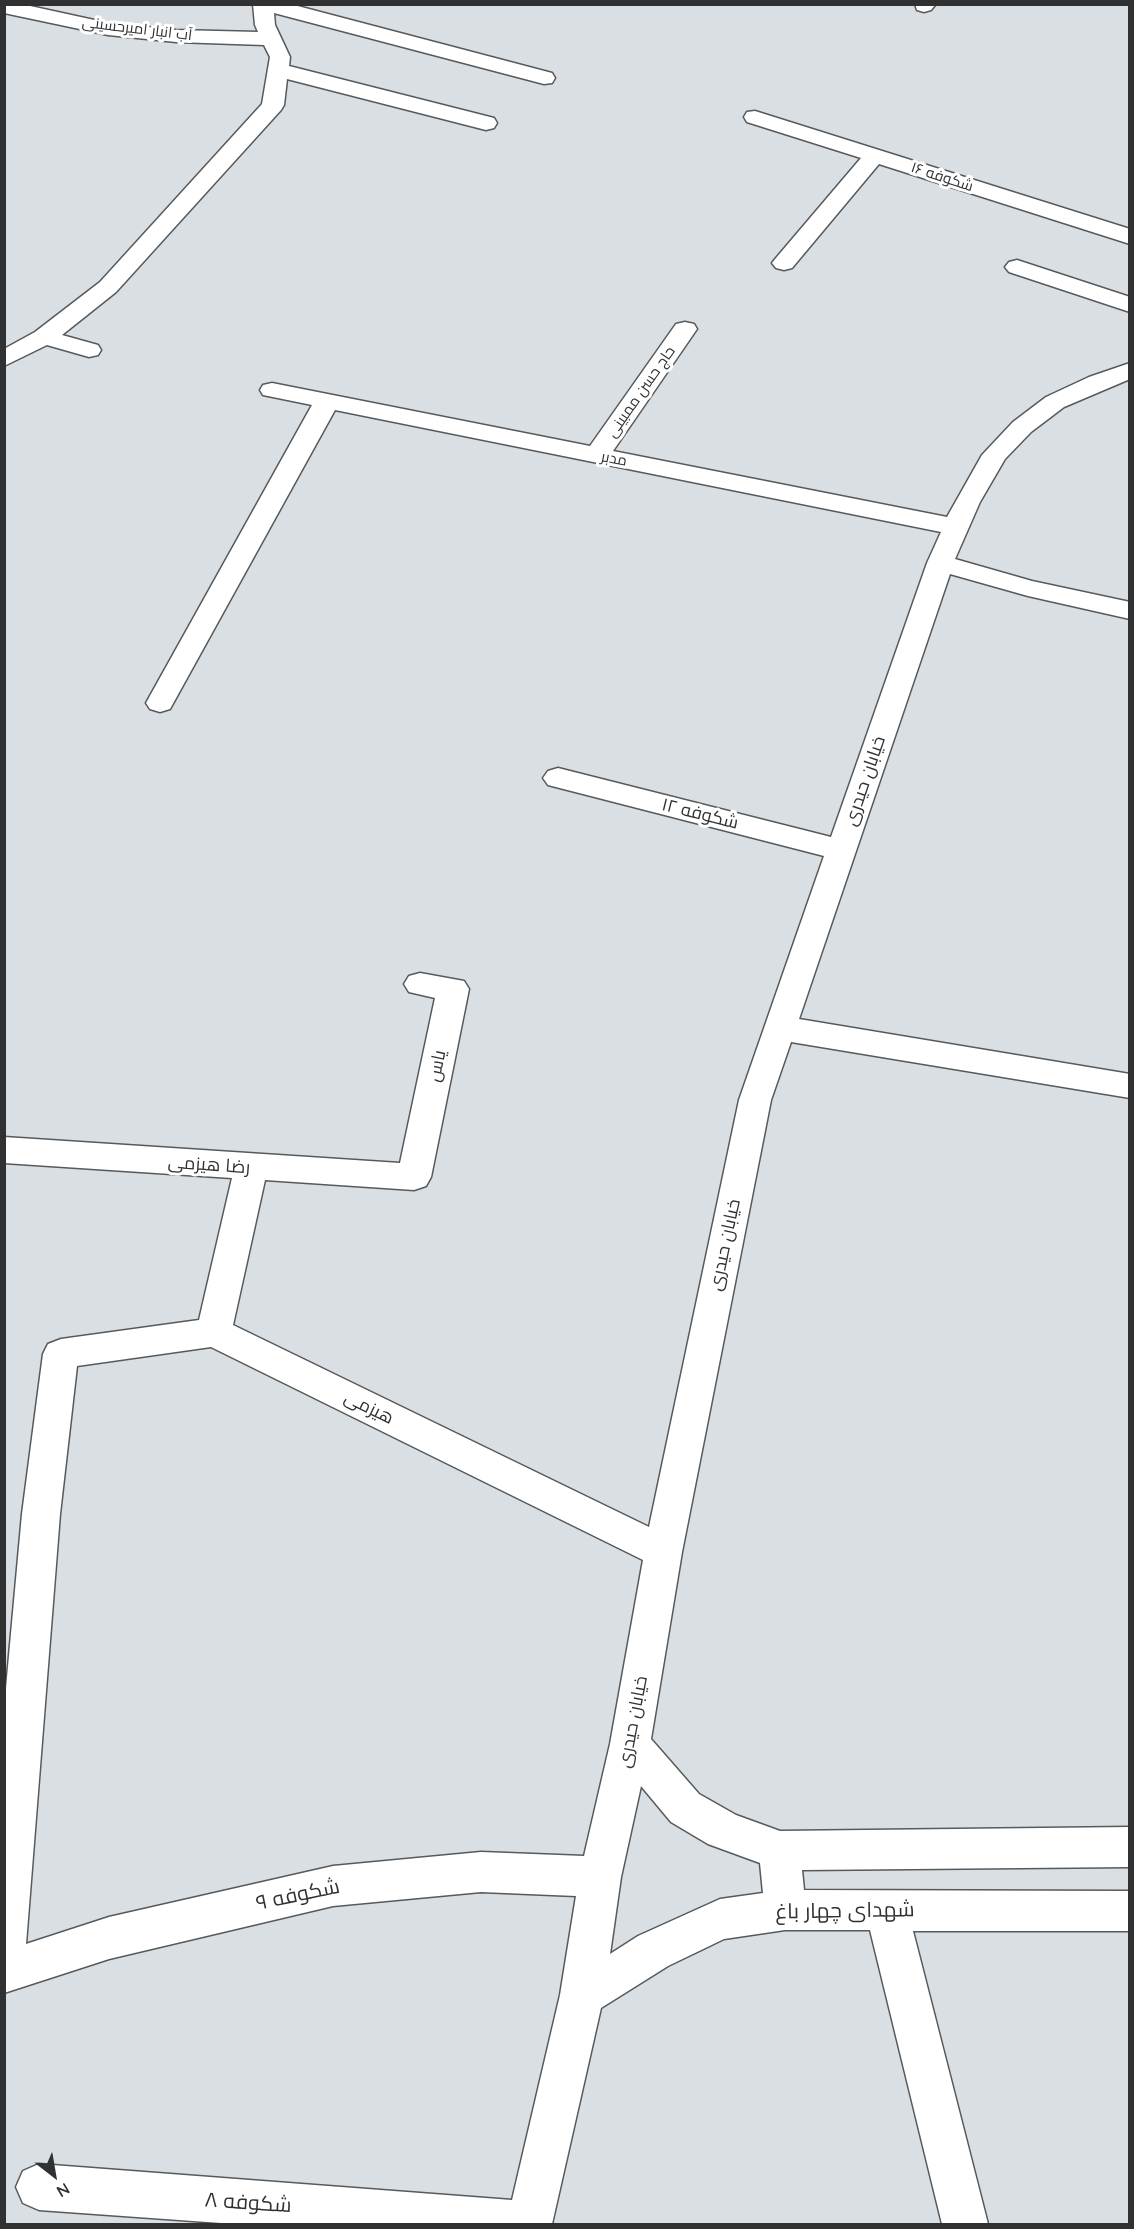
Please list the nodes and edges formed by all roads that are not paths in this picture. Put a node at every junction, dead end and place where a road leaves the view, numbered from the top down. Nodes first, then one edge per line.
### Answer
1 (264, 4) edge
2 (4, 7) edge
3 (272, 39) junction
4 (278, 70) junction
5 (544, 78) dead end
6 (755, 117) dead end
7 (486, 123) dead end
8 (875, 155) junction
9 (1130, 237) edge
10 (784, 263) dead end
11 (1017, 267) dead end
12 (1130, 305) edge
13 (685, 328) dead end
14 (44, 337) junction
15 (89, 350) dead end
16 (4, 359) edge
17 (1130, 370) edge
18 (272, 390) dead end
19 (327, 401) junction
20 (597, 455) junction
21 (956, 527) junction
22 (940, 563) junction
23 (1130, 611) edge
24 (160, 703) dead end
25 (558, 778) dead end
26 (841, 850) junction
27 (420, 984) dead end
28 (780, 1028) junction
29 (1130, 1086) edge
30 (4, 1150) edge
31 (251, 1168) junction
32 (414, 1177) joint
33 (214, 1332) junction
34 (663, 1552) junction
35 (17, 1663) edge
36 (630, 1744) junction
37 (1130, 1847) edge
38 (780, 1851) junction
39 (600, 1877) junction
40 (886, 1909) junction
41 (785, 1910) junction
42 (1130, 1911) edge
43 (4, 1951) edge
44 (4, 1972) edge
45 (582, 1995) junction
46 (39, 2187) dead end
47 (529, 2224) edge
48 (964, 2224) edge

1 - 3 street
1 - 5 street
2 - 3 street, آب انبار امیرحسینی
3 - 4 street
4 - 7 street
4 - 14 street
6 - 8 street, شکوفه ۱۶
8 - 9 street, شکوفه ۱۶
8 - 10 street
11 - 12 street
13 - 20 street, حاج حسن ممبینی
14 - 15 street
14 - 16 street
17 - 21 street, خیابان حیدری
18 - 19 street, مدبر
19 - 20 street, مدبر
19 - 24 street
20 - 21 street, مدبر
21 - 22 street, خیابان حیدری
22 - 23 street
22 - 26 street, خیابان حیدری
25 - 26 street, شکوفه ۱۲
26 - 28 street, خیابان حیدری
27 - 32 street, یاس
28 - 29 street
28 - 34 street, خیابان حیدری
30 - 31 street, رضا هیزمی
31 - 32 street, رضا هیزمی
31 - 33 street
33 - 34 street, هیزمی
33 - 35 street
34 - 36 street, خیابان حیدری
35 - 43 street
36 - 38 street
36 - 39 street, خیابان حیدری
37 - 38 street
38 - 41 street
39 - 44 street, شکوفه ۹
39 - 45 street, خیابان حیدری
40 - 41 street, شهدای چهار باغ
40 - 42 street, شهدای چهار باغ
40 - 48 street
41 - 45 street, شهدای چهار باغ
45 - 47 street, خیابان حیدری
46 - 47 street, شکوفه ۸

